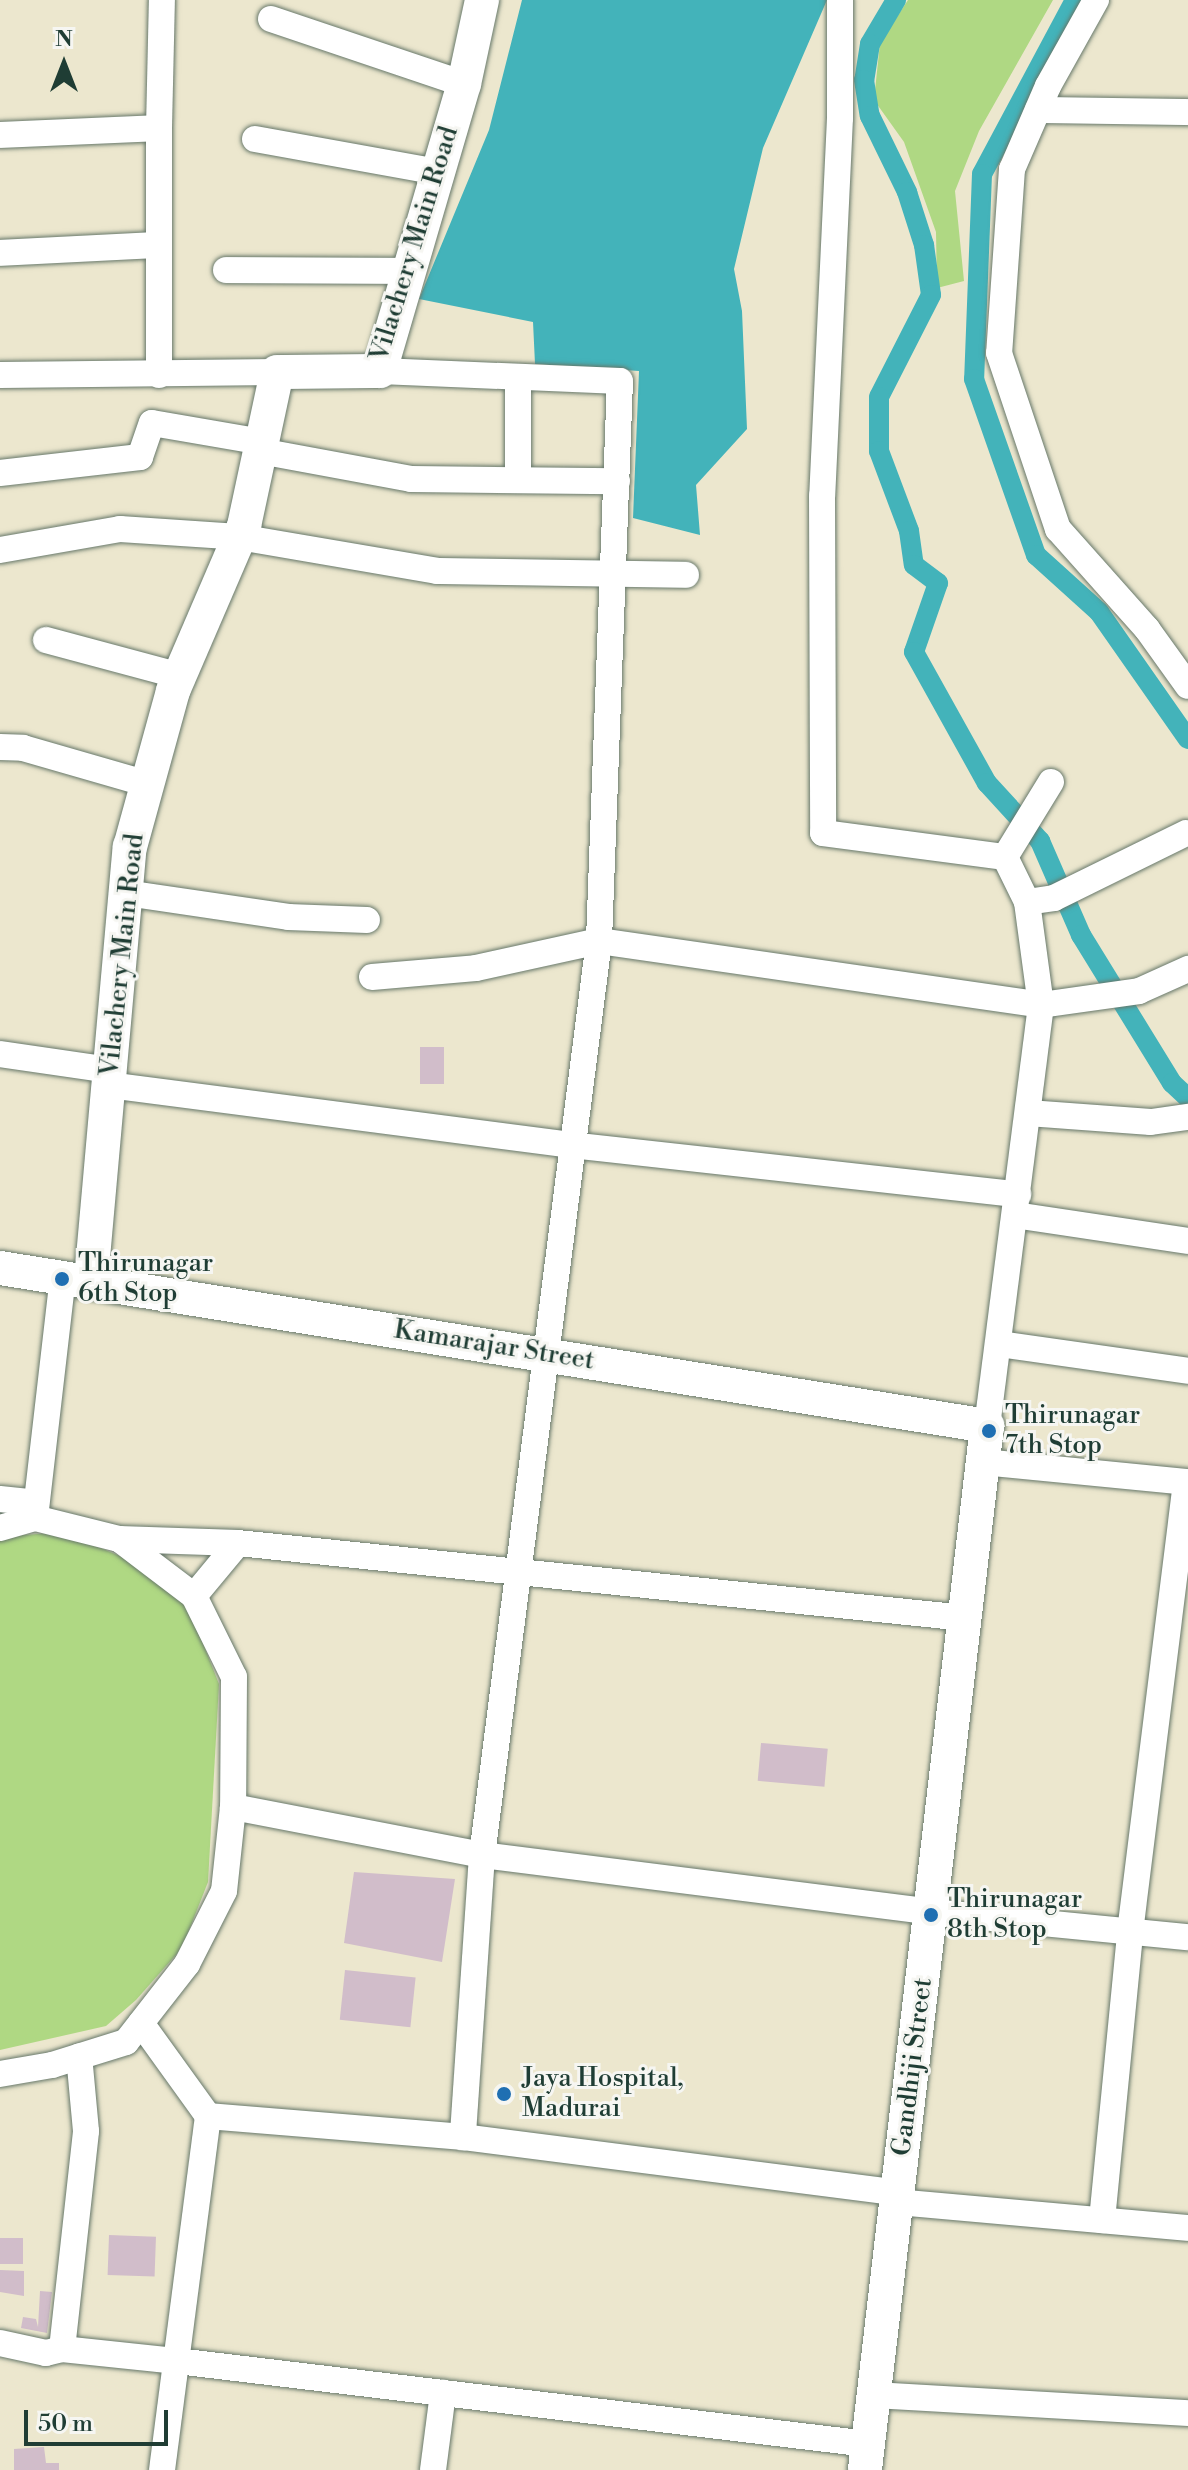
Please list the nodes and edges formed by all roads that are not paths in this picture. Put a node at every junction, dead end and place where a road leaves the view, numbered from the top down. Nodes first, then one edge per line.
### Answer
1 (162, 0) edge
2 (482, 0) edge
3 (1096, 0) edge
4 (842, 1) edge
5 (271, 19) dead end
6 (464, 84) junction
7 (1038, 110) junction
8 (1188, 112) edge
9 (159, 128) junction
10 (0, 135) edge
11 (255, 139) dead end
12 (438, 172) junction
13 (158, 245) junction
14 (0, 253) edge
15 (226, 270) dead end
16 (409, 271) junction
17 (380, 371) junction
18 (277, 372) junction
19 (0, 375) edge
20 (159, 375) junction
21 (518, 377) junction
22 (261, 446) junction
23 (0, 473) edge
24 (518, 480) junction
25 (617, 481) junction
26 (239, 537) junction
27 (0, 550) edge
28 (613, 574) junction
29 (686, 575) dead end
30 (46, 640) dead end
31 (180, 676) junction
32 (1188, 686) edge
33 (0, 747) edge
34 (1051, 782) dead end
35 (148, 784) junction
36 (1186, 833) dead end
37 (1012, 847) junction
38 (126, 893) junction
39 (1027, 902) junction
40 (367, 920) dead end
41 (599, 941) junction
42 (1188, 969) edge
43 (372, 977) dead end
44 (1041, 1005) junction
45 (0, 1054) edge
46 (110, 1078) junction
47 (1028, 1113) junction
48 (1188, 1117) edge
49 (571, 1145) junction
50 (1016, 1204) junction
51 (1188, 1241) edge
52 (0, 1268) edge
53 (77, 1278) junction
54 (999, 1344) junction
55 (543, 1354) junction
56 (1188, 1371) edge
57 (987, 1426) junction
58 (983, 1462) junction
59 (1187, 1482) edge
60 (0, 1499) edge
61 (36, 1511) junction
62 (0, 1528) edge
63 (119, 1539) junction
64 (238, 1543) junction
65 (517, 1570) junction
66 (194, 1596) junction
67 (965, 1618) junction
68 (233, 1807) junction
69 (482, 1855) junction
70 (931, 1912) junction
71 (1130, 1932) junction
72 (1188, 1937) edge
73 (141, 2023) junction
74 (79, 2056) junction
75 (0, 2074) edge
76 (208, 2116) junction
77 (463, 2137) junction
78 (897, 2198) junction
79 (1102, 2220) junction
80 (1188, 2228) edge
81 (0, 2343) edge
82 (62, 2349) junction
83 (177, 2361) junction
84 (443, 2393) junction
85 (874, 2395) junction
86 (1188, 2413) edge
87 (866, 2457) edge
88 (162, 2470) edge
89 (433, 2470) edge

1 - 9 street
2 - 6 main road, Vilachery Main Road
3 - 7 street
4 - 37 street
5 - 6 street
6 - 12 main road, Vilachery Main Road
7 - 8 street
7 - 32 street
9 - 10 street
9 - 13 street
11 - 12 street
12 - 16 main road, Vilachery Main Road
13 - 14 street
13 - 20 street
15 - 16 street
16 - 17 main road, Vilachery Main Road
17 - 18 main road, Vilachery Main Road
17 - 21 street
18 - 20 street
18 - 22 main road, Vilachery Main Road
19 - 20 street
21 - 24 street
21 - 25 street
22 - 23 street
22 - 24 street
22 - 26 main road, Vilachery Main Road
24 - 25 street
25 - 28 street
26 - 27 street
26 - 28 street
26 - 31 main road, Vilachery Main Road
28 - 29 street
28 - 41 street
30 - 31 street
31 - 35 main road, Vilachery Main Road
33 - 35 street
34 - 37 street
35 - 38 main road, Vilachery Main Road
36 - 39 street
37 - 39 street
38 - 40 street
38 - 46 main road, Vilachery Main Road
39 - 44 street
41 - 43 street
41 - 44 street
41 - 49 street
42 - 44 street
44 - 47 street
45 - 46 street
46 - 49 street
46 - 53 main road, Vilachery Main Road
47 - 48 street
47 - 50 street
49 - 50 street
49 - 55 street
50 - 51 street
50 - 54 street
52 - 53 main road, Kamarajar Street
53 - 55 main road, Kamarajar Street
53 - 61 street
54 - 56 street
54 - 57 street
55 - 57 main road, Kamarajar Street
55 - 65 street
57 - 58 main road, Gandhiji Street
58 - 59 street
58 - 67 main road, Gandhiji Street
59 - 71 street
60 - 61 street
61 - 62 street
61 - 63 street
63 - 64 street
63 - 66 street
64 - 65 street
64 - 66 street
65 - 67 street
65 - 69 street
66 - 68 street
67 - 70 main road, Gandhiji Street
68 - 69 street
68 - 73 street
69 - 70 street
69 - 77 street
70 - 71 street
70 - 78 main road, Gandhiji Street
71 - 72 street
71 - 79 street
73 - 74 street
73 - 76 street
74 - 75 street
74 - 82 street
76 - 77 street
76 - 83 street
77 - 78 street
78 - 79 street
78 - 85 main road, Gandhiji Street
79 - 80 street
81 - 82 street
82 - 83 street
83 - 84 street
83 - 88 street
84 - 87 street
84 - 89 street
85 - 86 street
85 - 87 main road, Gandhiji Street

